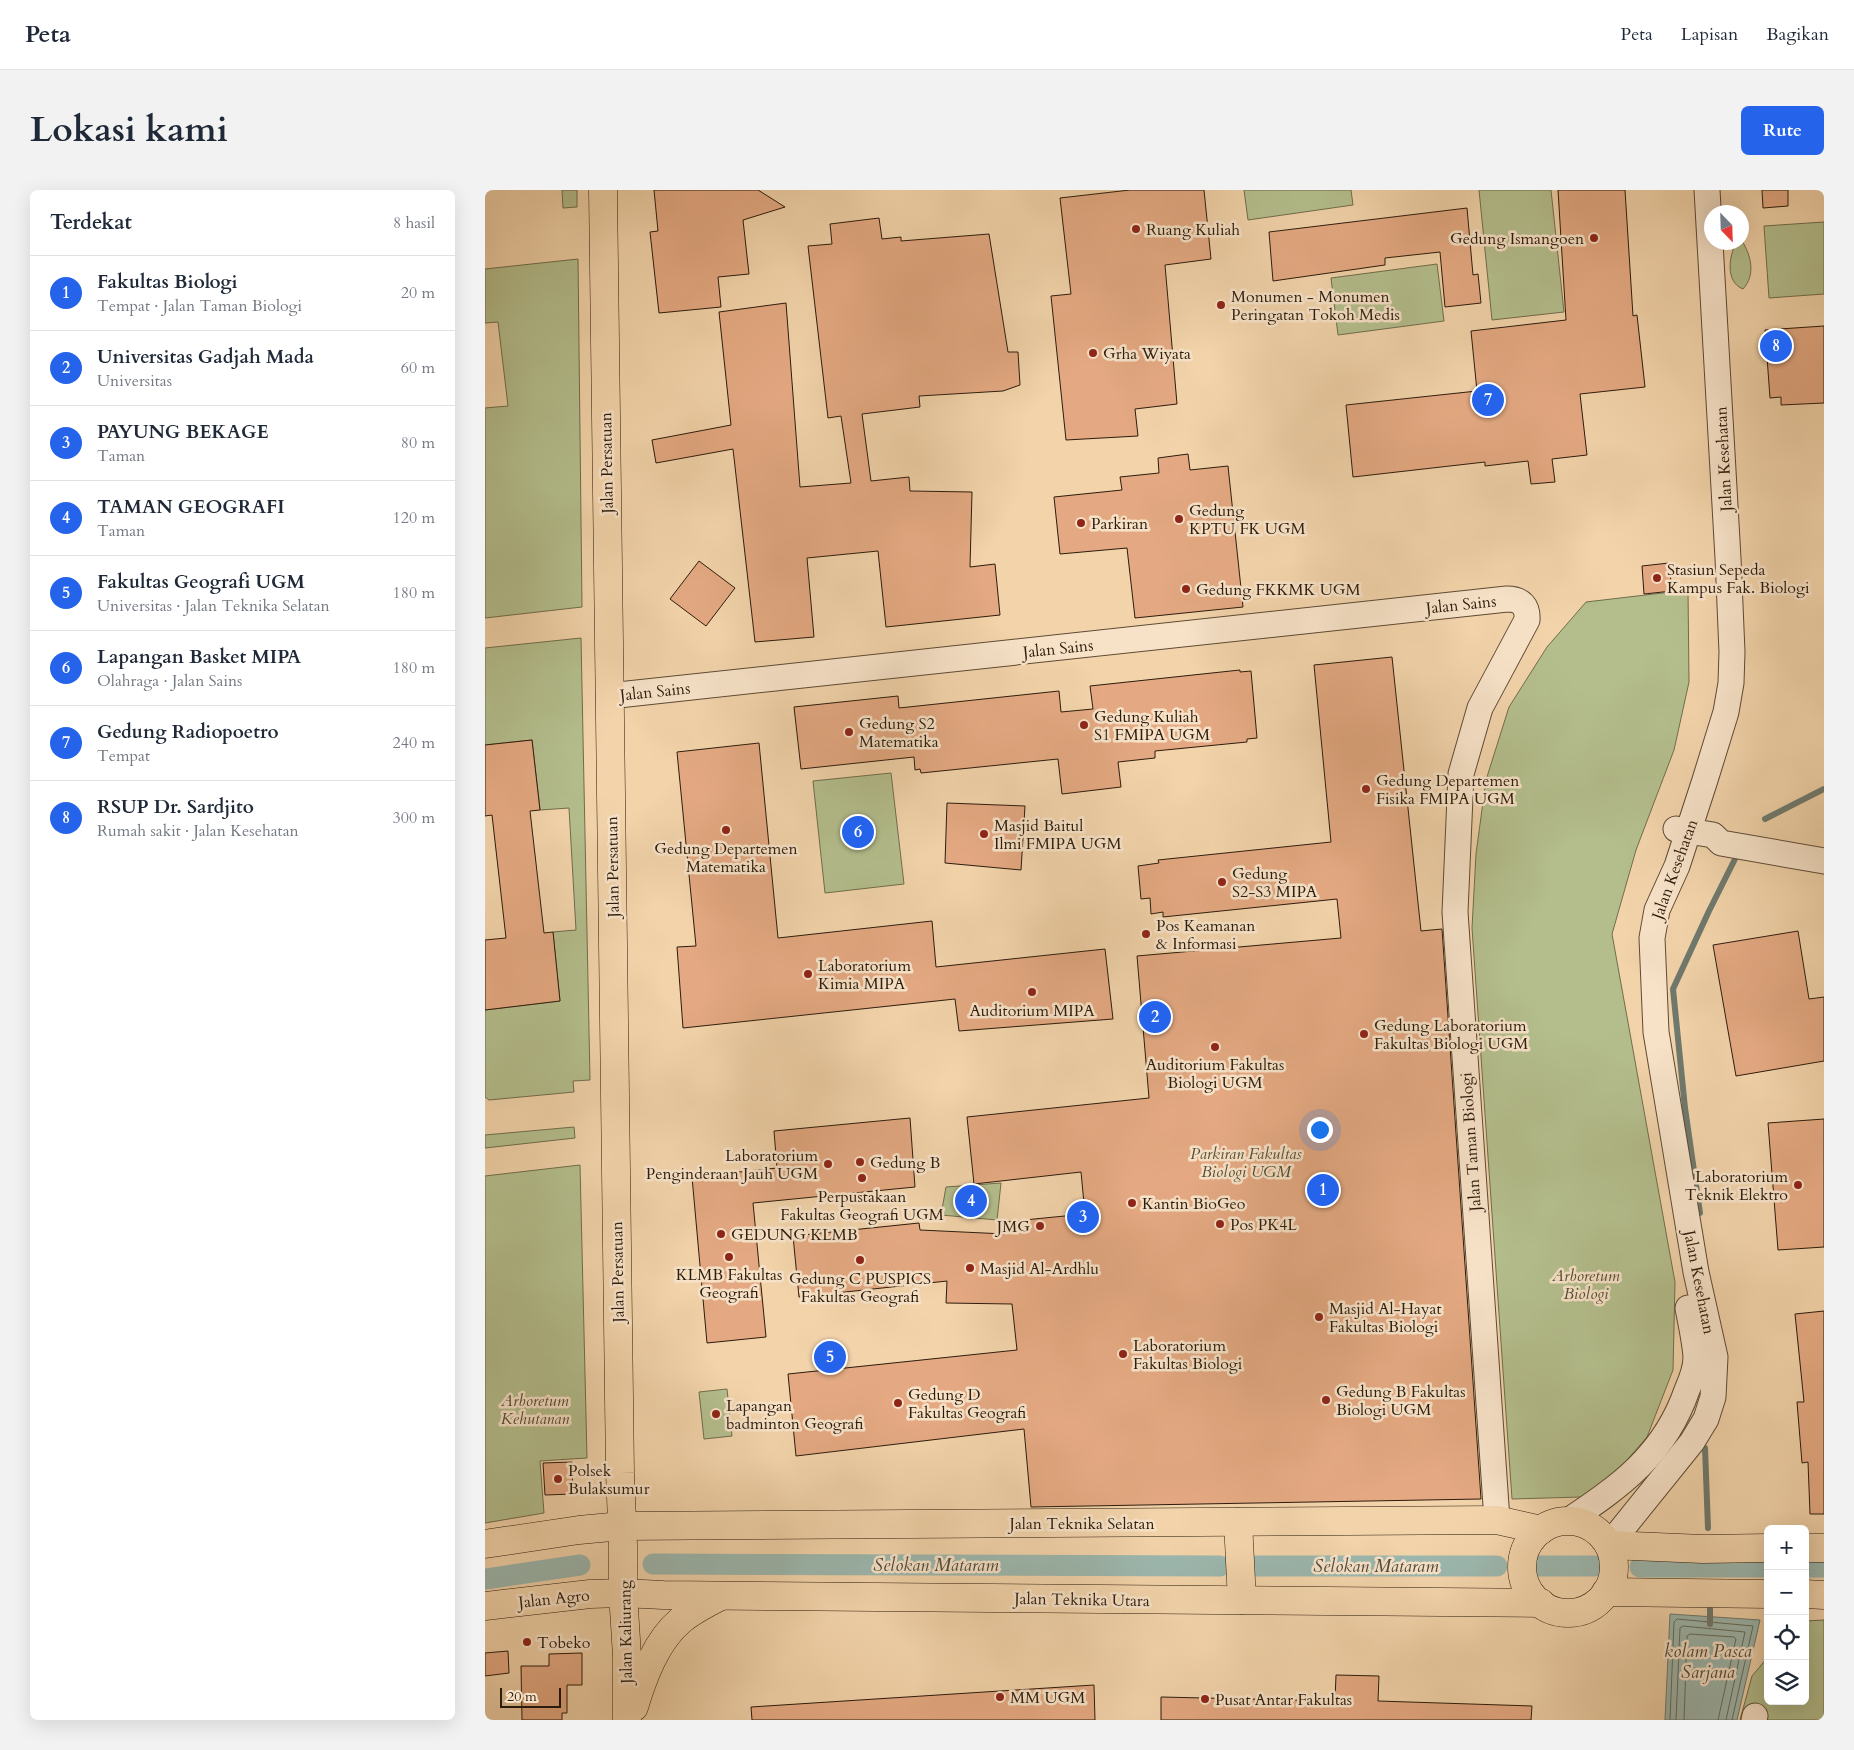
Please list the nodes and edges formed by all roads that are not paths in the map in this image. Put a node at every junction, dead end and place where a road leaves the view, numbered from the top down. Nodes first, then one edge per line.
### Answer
1 (603, 190) edge
2 (1693, 190) edge
3 (1707, 190) edge
4 (1714, 441) junction
5 (1507, 599) joint
6 (609, 696) junction
7 (1710, 834) junction
8 (1761, 842) junction
9 (1824, 846) edge
10 (1824, 861) edge
11 (1705, 1358) junction
12 (1497, 1520) junction
13 (1568, 1521) junction
14 (1238, 1522) junction
15 (1541, 1530) junction
16 (623, 1535) junction
17 (485, 1544) edge
18 (1764, 1548) edge
19 (1809, 1548) edge
20 (1824, 1548) edge
21 (1610, 1569) junction
22 (623, 1585) junction
23 (1242, 1590) junction
24 (1764, 1593) edge
25 (1809, 1594) edge
26 (1824, 1594) edge
27 (722, 1595) junction
28 (1541, 1604) junction
29 (485, 1606) edge
30 (628, 1720) edge

1 - 6 main road, Jalan Persatuan
2 - 4 street, Jalan Kesehatan
3 - 4 street, Jalan Kesehatan
4 - 7 street, Jalan Kesehatan
5 - 6 street, Jalan Sains
5 - 12 street, Jalan Taman Biologi
6 - 16 main road, Jalan Persatuan
7 - 8 street
7 - 11 street, Jalan Kesehatan
8 - 9 street
8 - 10 street
11 - 13 street, Jalan Kesehatan
11 - 21 street, Jalan Kesehatan
12 - 14 main road, Jalan Teknika Selatan
12 - 15 main road, Jalan Teknika Selatan
13 - 15 main road
13 - 21 main road
14 - 16 main road, Jalan Teknika Selatan
14 - 23 main road
15 - 28 main road
16 - 17 main road
16 - 22 main road, Jalan Kaliurang
18 - 21 main road
19 - 20 main road
21 - 24 main road
21 - 28 main road
22 - 27 main road, Jalan Teknika Utara
22 - 29 main road, Jalan Agro
22 - 30 main road, Jalan Kaliurang
23 - 27 main road, Jalan Teknika Utara
23 - 28 main road, Jalan Teknika Utara
25 - 26 main road
27 - 30 main road

